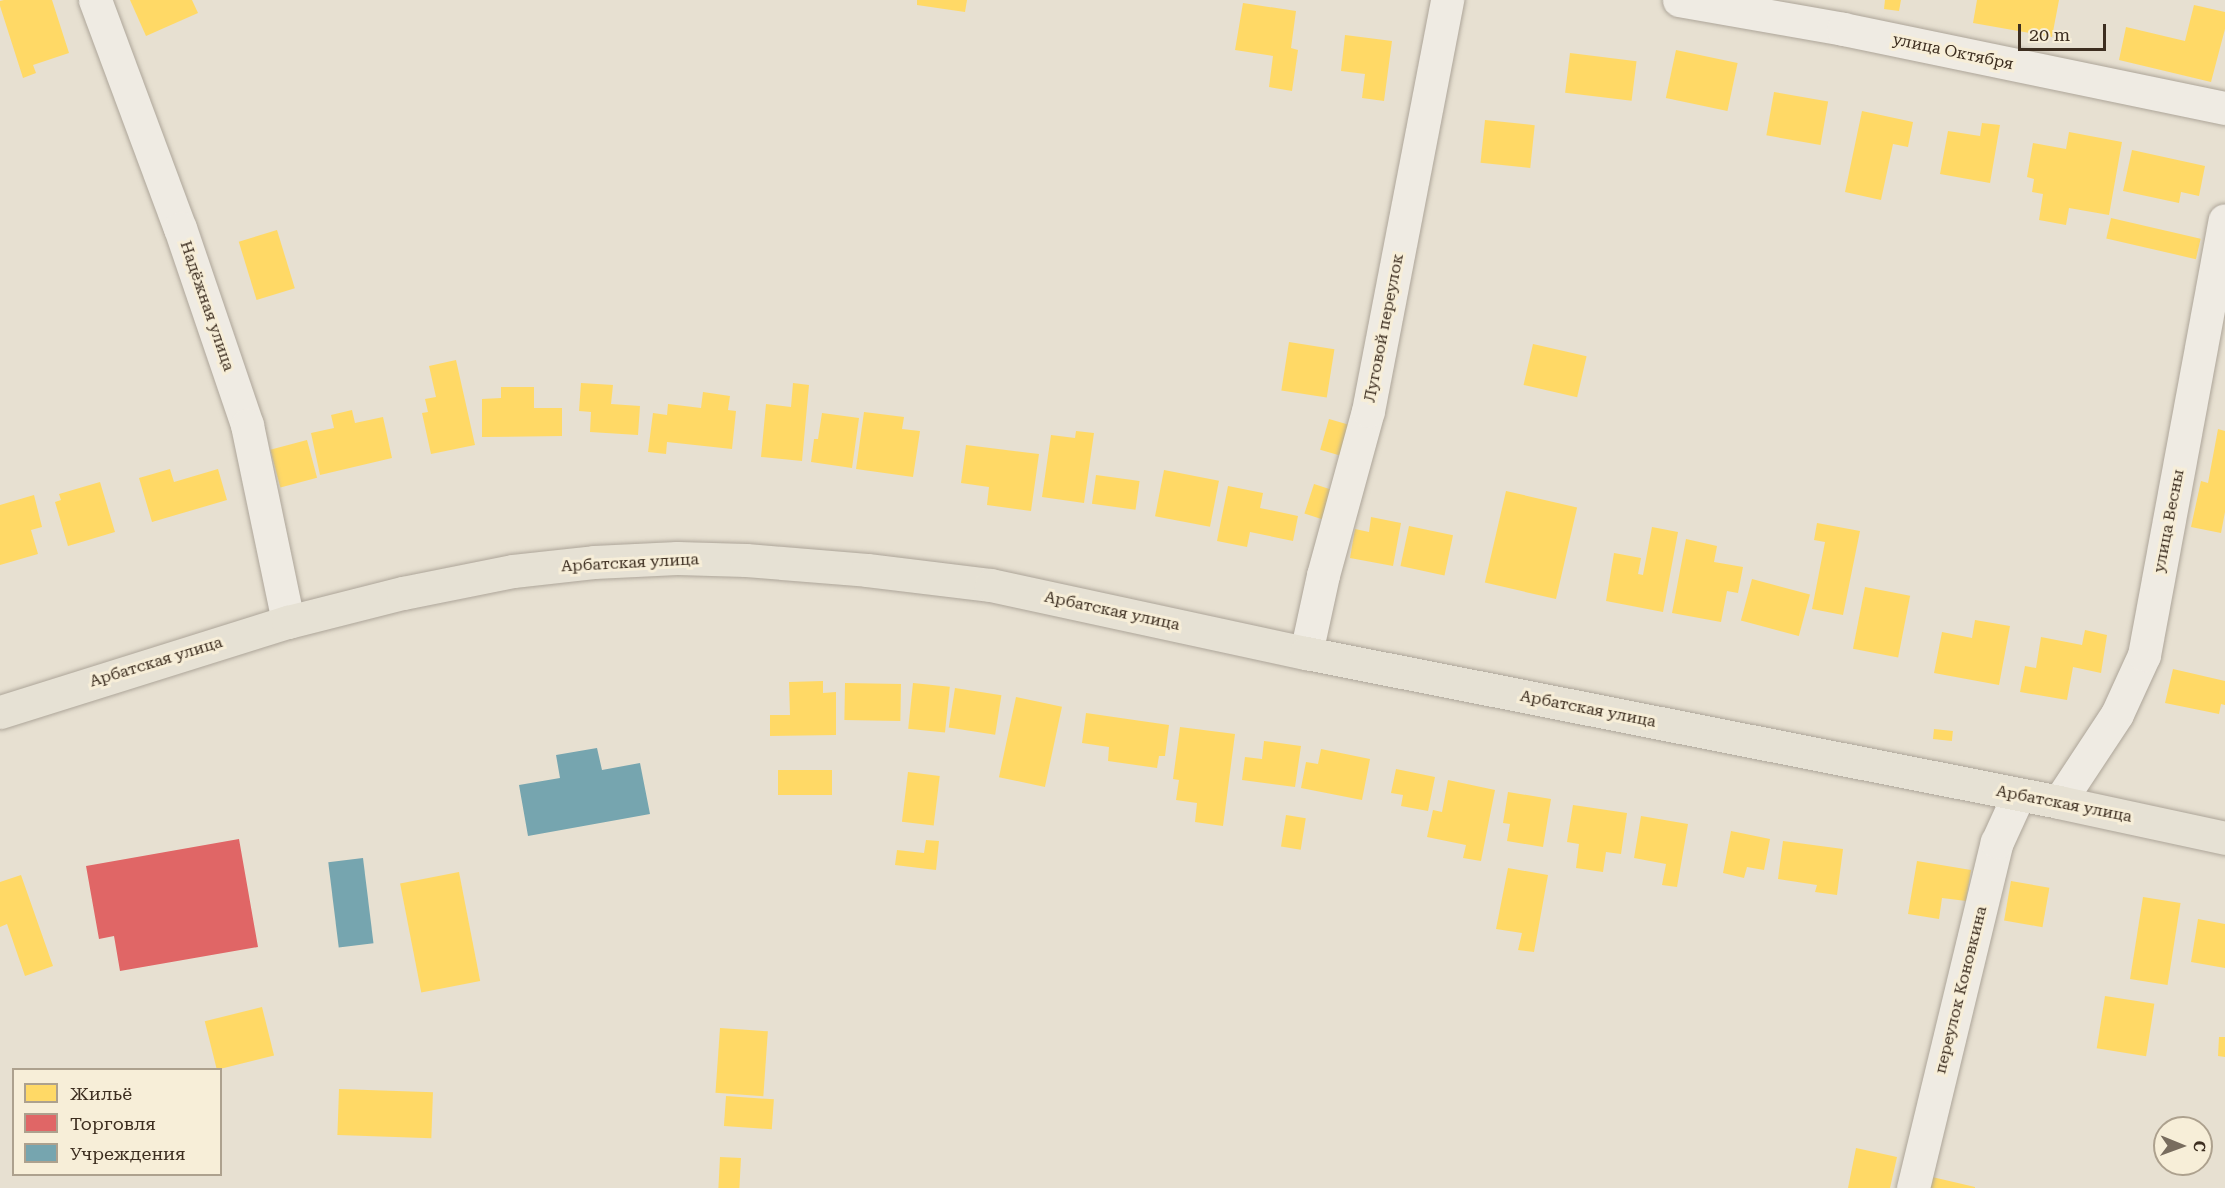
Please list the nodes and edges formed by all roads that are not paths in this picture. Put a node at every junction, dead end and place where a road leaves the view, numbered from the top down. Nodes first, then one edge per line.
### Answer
1 (95, 0) edge
2 (1447, 0) edge
3 (1679, 0) edge
4 (2225, 108) edge
5 (2225, 220) edge
6 (288, 622) junction
7 (1306, 653) junction
8 (0, 712) edge
9 (2018, 796) junction
10 (2059, 802) junction
11 (2225, 838) edge
12 (1913, 1188) edge

1 - 6 street, Надёжная улица
2 - 7 street, Луговой переулок
3 - 4 street, улица Октября
5 - 10 street, улица Весны
6 - 7 main road, Арбатская улица
6 - 8 main road, Арбатская улица
7 - 9 main road, Арбатская улица
9 - 10 main road, Арбатская улица
9 - 12 street, переулок Коновкина
10 - 11 main road, Арбатская улица

